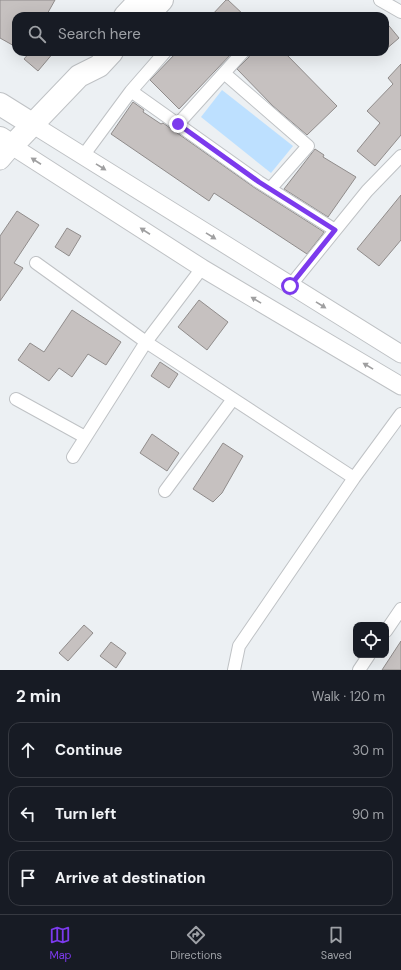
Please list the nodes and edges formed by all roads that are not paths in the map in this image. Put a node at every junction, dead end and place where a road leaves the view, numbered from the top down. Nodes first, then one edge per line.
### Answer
1 (140, 0) edge
2 (162, 0) edge
3 (380, 0) edge
4 (129, 12) edge
5 (151, 12) edge
6 (401, 12) edge
7 (88, 56) edge
8 (108, 56) edge
9 (162, 56) edge
10 (240, 56) edge
11 (224, 73) junction
12 (79, 76) junction
13 (131, 91) junction
14 (0, 104) edge
15 (32, 124) junction
16 (178, 124) junction
17 (4, 148) edge
18 (83, 156) junction
19 (401, 156) edge
20 (270, 189) junction
21 (335, 230) junction
22 (36, 263) dead end
23 (202, 268) junction
24 (290, 286) junction
25 (146, 342) junction
26 (401, 354) edge
27 (401, 386) edge
28 (16, 399) dead end
29 (233, 399) junction
30 (401, 414) edge
31 (85, 437) junction
32 (73, 457) dead end
33 (354, 478) junction
34 (166, 491) dead end
35 (401, 609) edge
36 (389, 627) edge
37 (367, 658) edge
38 (234, 670) edge
39 (359, 670) edge

1 - 4 highway
2 - 5 highway
3 - 6 street
7 - 12 highway
8 - 12 highway
9 - 13 street
10 - 11 street
11 - 16 street
11 - 20 street
12 - 15 highway
13 - 16 street
13 - 18 street
14 - 15 highway
15 - 17 highway
15 - 18 main road
16 - 20 street
23 -> 17 main road
18 -> 24 main road
19 - 21 street
20 - 21 street
21 - 24 street
22 - 25 street
23 - 25 street
27 -> 23 main road
24 -> 26 main road
25 - 29 street
25 - 31 street
28 - 31 street
29 - 33 street
29 - 34 street
30 - 33 street
31 - 32 street
33 - 38 street
35 - 36 street
37 - 39 street

